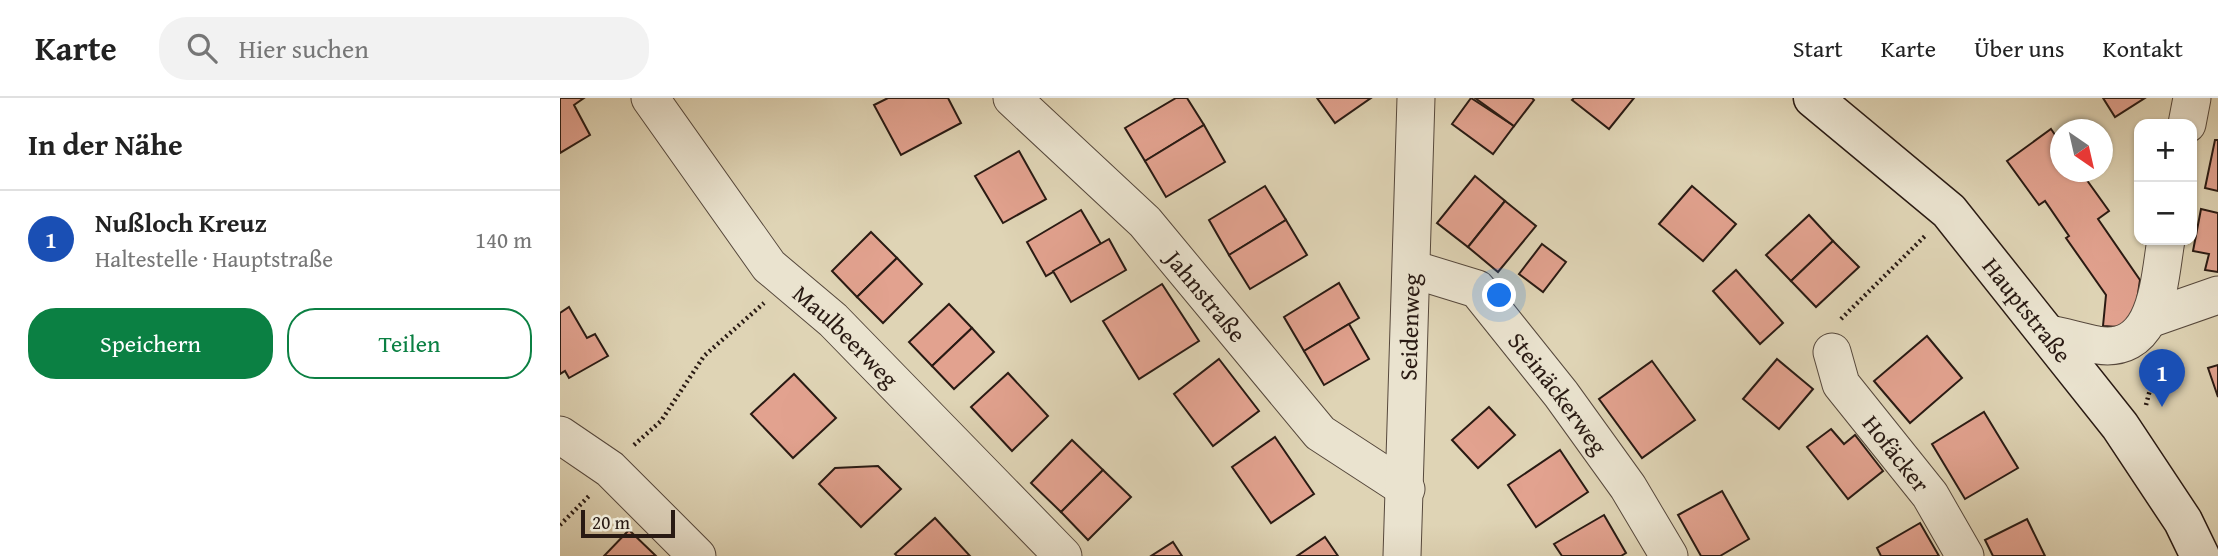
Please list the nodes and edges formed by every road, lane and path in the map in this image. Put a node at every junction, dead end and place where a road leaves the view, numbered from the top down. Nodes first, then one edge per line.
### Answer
1 (650, 98) edge
2 (1012, 98) edge
3 (1416, 98) edge
4 (1813, 98) edge
5 (2192, 98) edge
6 (2188, 119) edge
7 (1922, 239) dead end
8 (2165, 245) edge
9 (1412, 270) junction
10 (787, 280) junction
11 (2218, 295) edge
12 (2152, 318) junction
13 (2049, 334) junction
14 (1832, 352) joint
15 (2158, 361) dead end
16 (560, 435) edge
17 (2134, 449) junction
18 (610, 469) junction
19 (1406, 489) junction
20 (560, 525) edge
21 (697, 556) edge
22 (1063, 556) edge
23 (1402, 556) edge
24 (1669, 556) edge
25 (1965, 556) edge
26 (2200, 556) edge

1 - 10 street, Maulbeerweg
2 - 19 street, Jahnstraße
3 - 9 street, Seidenweg
4 - 13 main road, Hauptstraße
5 - 6 street
7 - 14 path
8 - 12 street
9 - 19 street, Seidenweg
9 - 24 street, Steinäckerweg
10 - 18 path
10 - 22 street, Maulbeerweg
11 - 12 street
12 - 13 street
13 - 17 main road, Hauptstraße
14 - 25 street, Hofäcker
15 - 17 path
16 - 18 street
17 - 26 main road, Hauptstraße
18 - 20 path
18 - 21 street
19 - 23 street, Seidenweg

